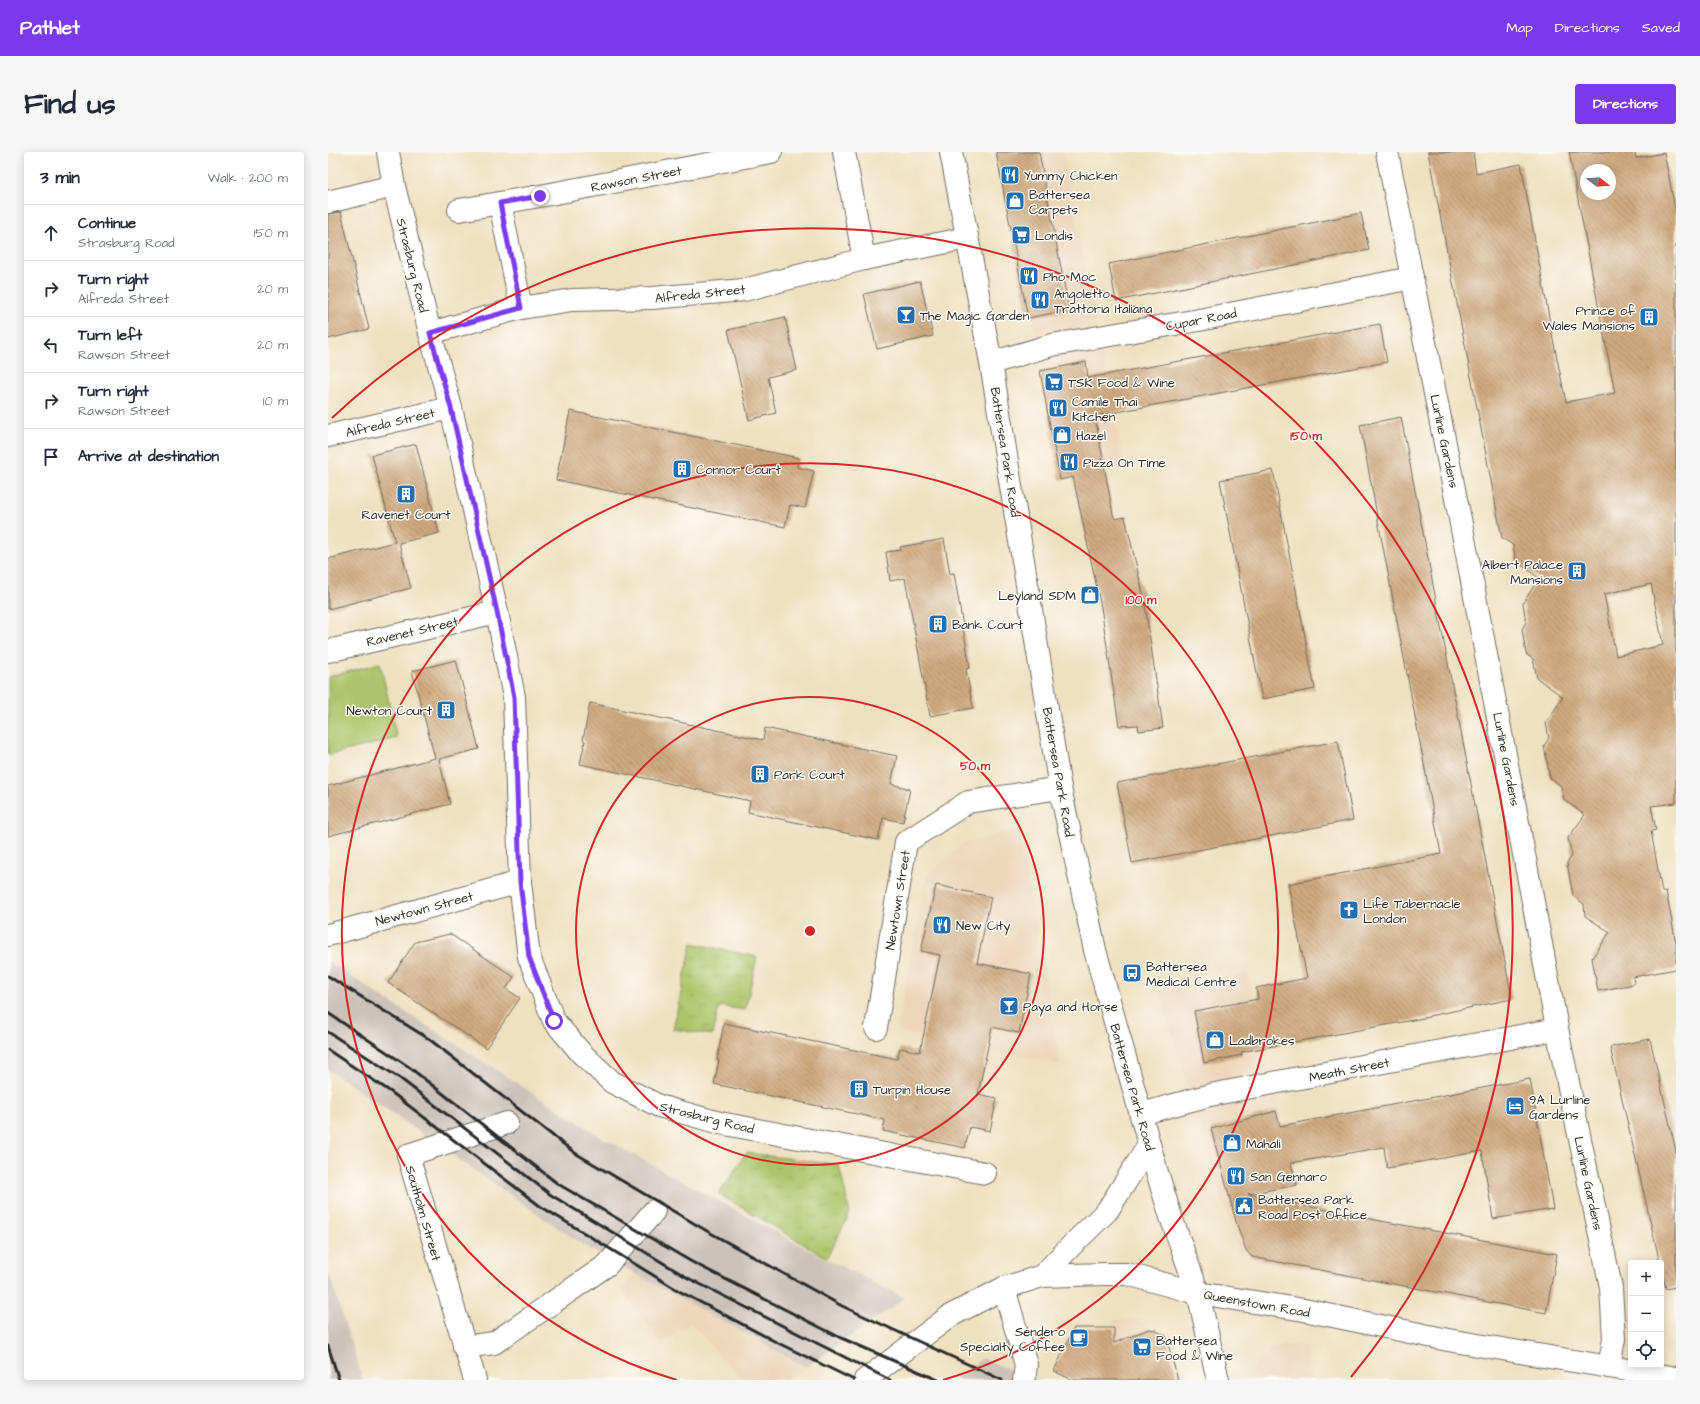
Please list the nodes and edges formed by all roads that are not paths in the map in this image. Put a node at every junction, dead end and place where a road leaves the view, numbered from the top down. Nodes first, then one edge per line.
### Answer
1 (388, 152) edge
2 (771, 152) edge
3 (844, 152) edge
4 (951, 152) edge
5 (1387, 152) edge
6 (394, 186) junction
7 (328, 202) edge
8 (500, 203) junction
9 (459, 210) dead end
10 (967, 238) junction
11 (864, 259) junction
12 (1412, 278) junction
13 (521, 308) junction
14 (430, 333) junction
15 (991, 363) junction
16 (451, 408) junction
17 (328, 436) edge
18 (497, 612) junction
19 (328, 651) edge
20 (1060, 788) junction
21 (520, 882) junction
22 (328, 935) edge
23 (876, 1028) dead end
24 (1557, 1029) junction
25 (1141, 1114) junction
26 (507, 1123) dead end
27 (1149, 1145) junction
28 (985, 1173) dead end
29 (654, 1211) dead end
30 (1042, 1276) junction
31 (1004, 1288) junction
32 (1198, 1293) junction
33 (464, 1347) junction
34 (1609, 1368) junction
35 (1676, 1378) edge
36 (475, 1380) edge
37 (865, 1380) edge
38 (1024, 1380) edge
39 (1218, 1380) edge

1 - 6 main road, Strasburg Road
2 - 8 main road, Rawson Street
3 - 11 main road
4 - 10 main road, Battersea Park Road
5 - 12 main road, Lurline Gardens
6 - 7 main road
6 - 14 main road, Strasburg Road
8 - 9 main road, Rawson Street
8 - 13 main road
10 - 11 main road, Alfreda Street
10 - 15 main road, Battersea Park Road
11 - 13 main road, Alfreda Street
12 - 15 main road, Cupar Road
12 - 24 main road, Lurline Gardens
13 - 14 main road, Alfreda Street
14 - 16 main road, Strasburg Road
15 - 20 main road, Battersea Park Road
16 - 17 main road, Alfreda Street
16 - 18 main road, Strasburg Road
18 - 19 main road, Ravenet Street
18 - 21 main road, Strasburg Road
20 - 23 main road, Newtown Street
20 - 25 main road, Battersea Park Road
21 - 22 main road, Newtown Street
21 - 28 main road, Strasburg Road
24 - 25 main road, Meath Street
24 - 34 main road, Lurline Gardens
25 - 27 main road, Battersea Park Road
26 - 33 main road, Southolm Street
27 - 30 main road
27 - 32 main road, Battersea Park Road
29 - 33 main road
30 - 31 main road, Queenstown Road
30 - 32 main road, Queenstown Road
31 - 37 main road, Queenstown Road
31 - 38 main road
32 - 34 main road, Queenstown Road
32 - 39 main road, Battersea Park Road
33 - 36 main road, Southolm Street
34 - 35 main road, Queenstown Road

